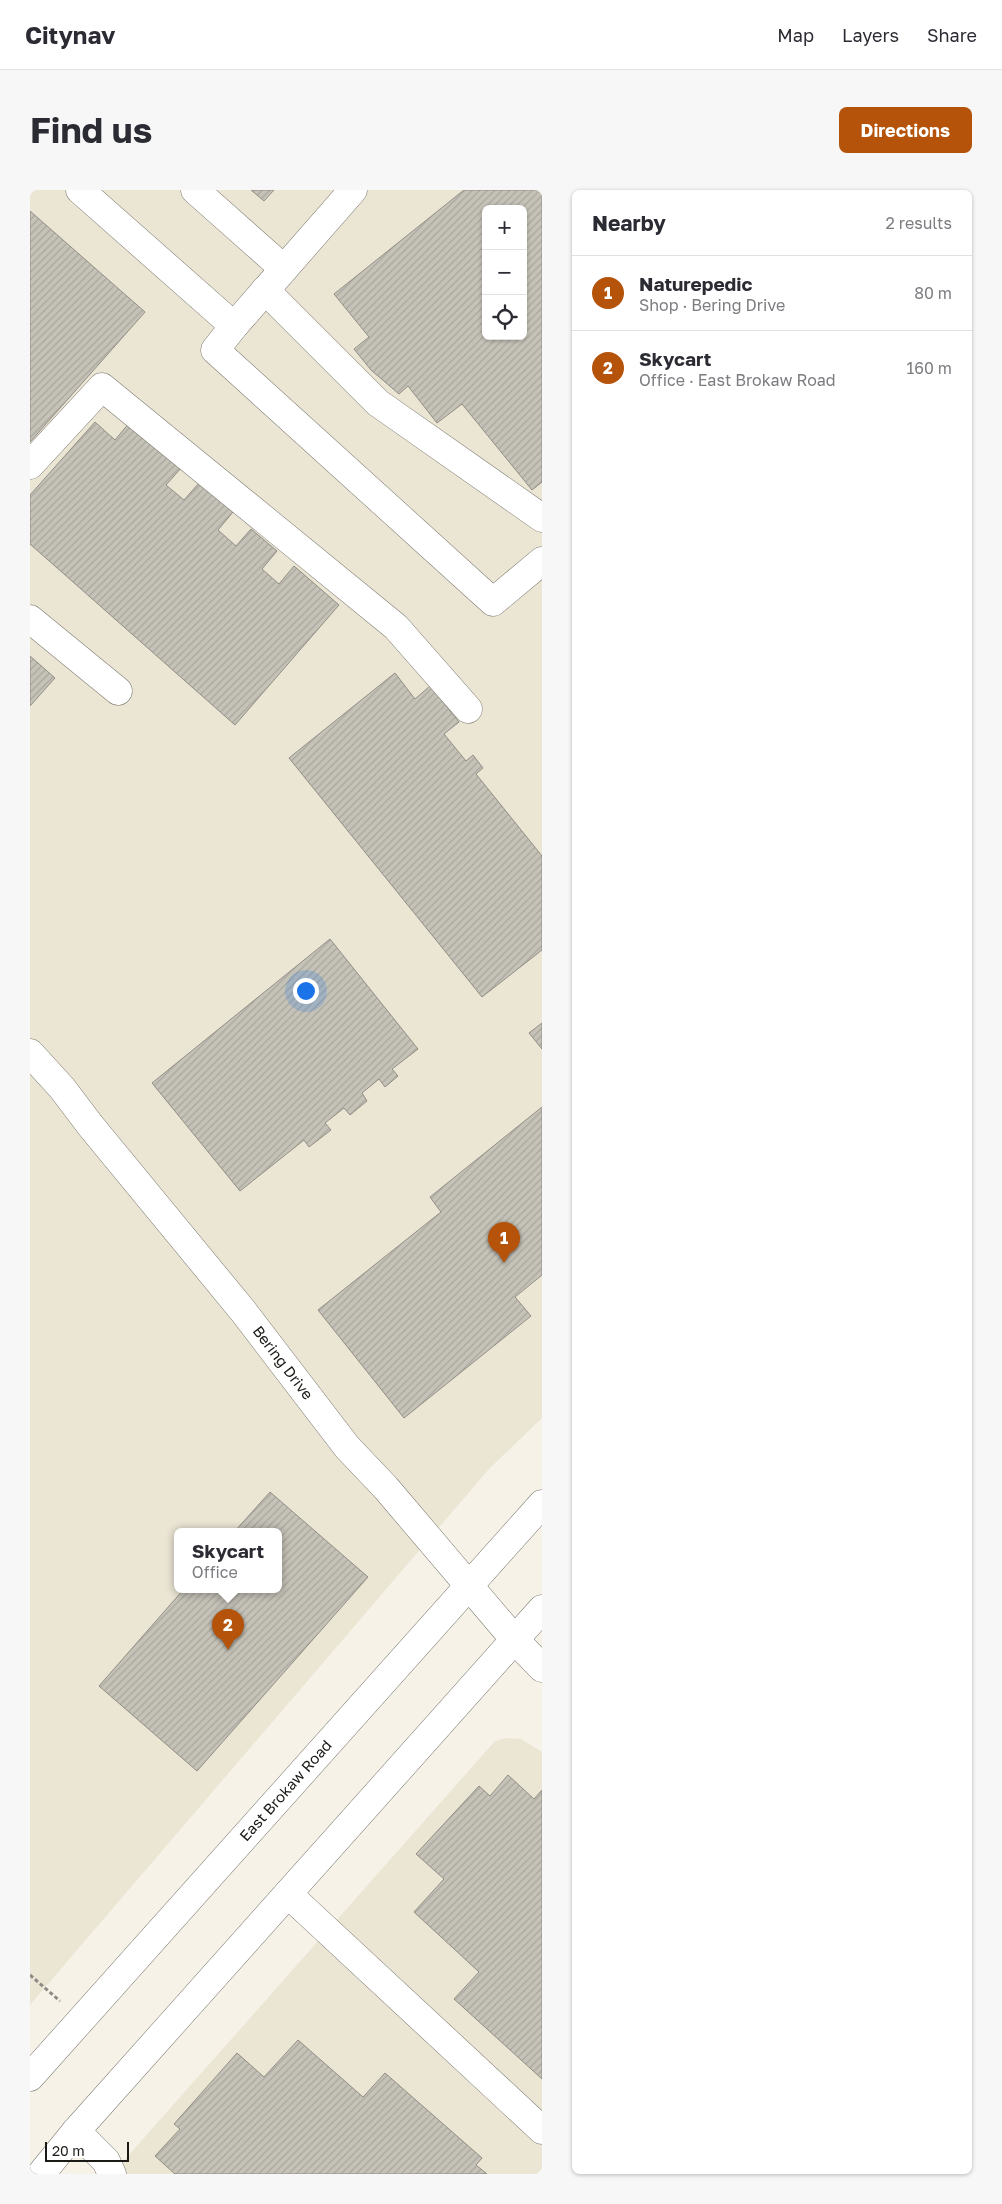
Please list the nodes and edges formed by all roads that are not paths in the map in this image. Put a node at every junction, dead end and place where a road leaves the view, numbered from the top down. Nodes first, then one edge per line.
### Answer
1 (80, 190) edge
2 (196, 190) edge
3 (354, 190) edge
4 (284, 269) junction
5 (265, 290) junction
6 (234, 326) junction
7 (30, 465) edge
8 (542, 518) edge
9 (542, 562) edge
10 (30, 619) edge
11 (118, 691) dead end
12 (468, 709) dead end
13 (30, 1052) edge
14 (542, 1504) edge
15 (468, 1586) junction
16 (542, 1609) edge
17 (515, 1640) junction
18 (542, 1668) edge
19 (288, 1894) junction
20 (30, 2077) edge
21 (76, 2130) junction
22 (542, 2130) edge
23 (40, 2174) edge
24 (112, 2174) edge

1 - 6 main road
2 - 4 main road
3 - 4 main road
4 - 5 main road
5 - 6 main road
5 - 8 main road
6 - 9 main road
7 - 12 main road
10 - 11 main road
13 - 15 main road, Bering Drive
14 - 15 main road, East Brokaw Road
15 - 17 main road, Bering Drive
15 - 20 main road, East Brokaw Road
16 - 17 main road
17 - 18 main road, Bering Drive
17 - 19 main road
19 - 21 main road
19 - 22 main road
21 - 23 main road
21 - 24 main road

